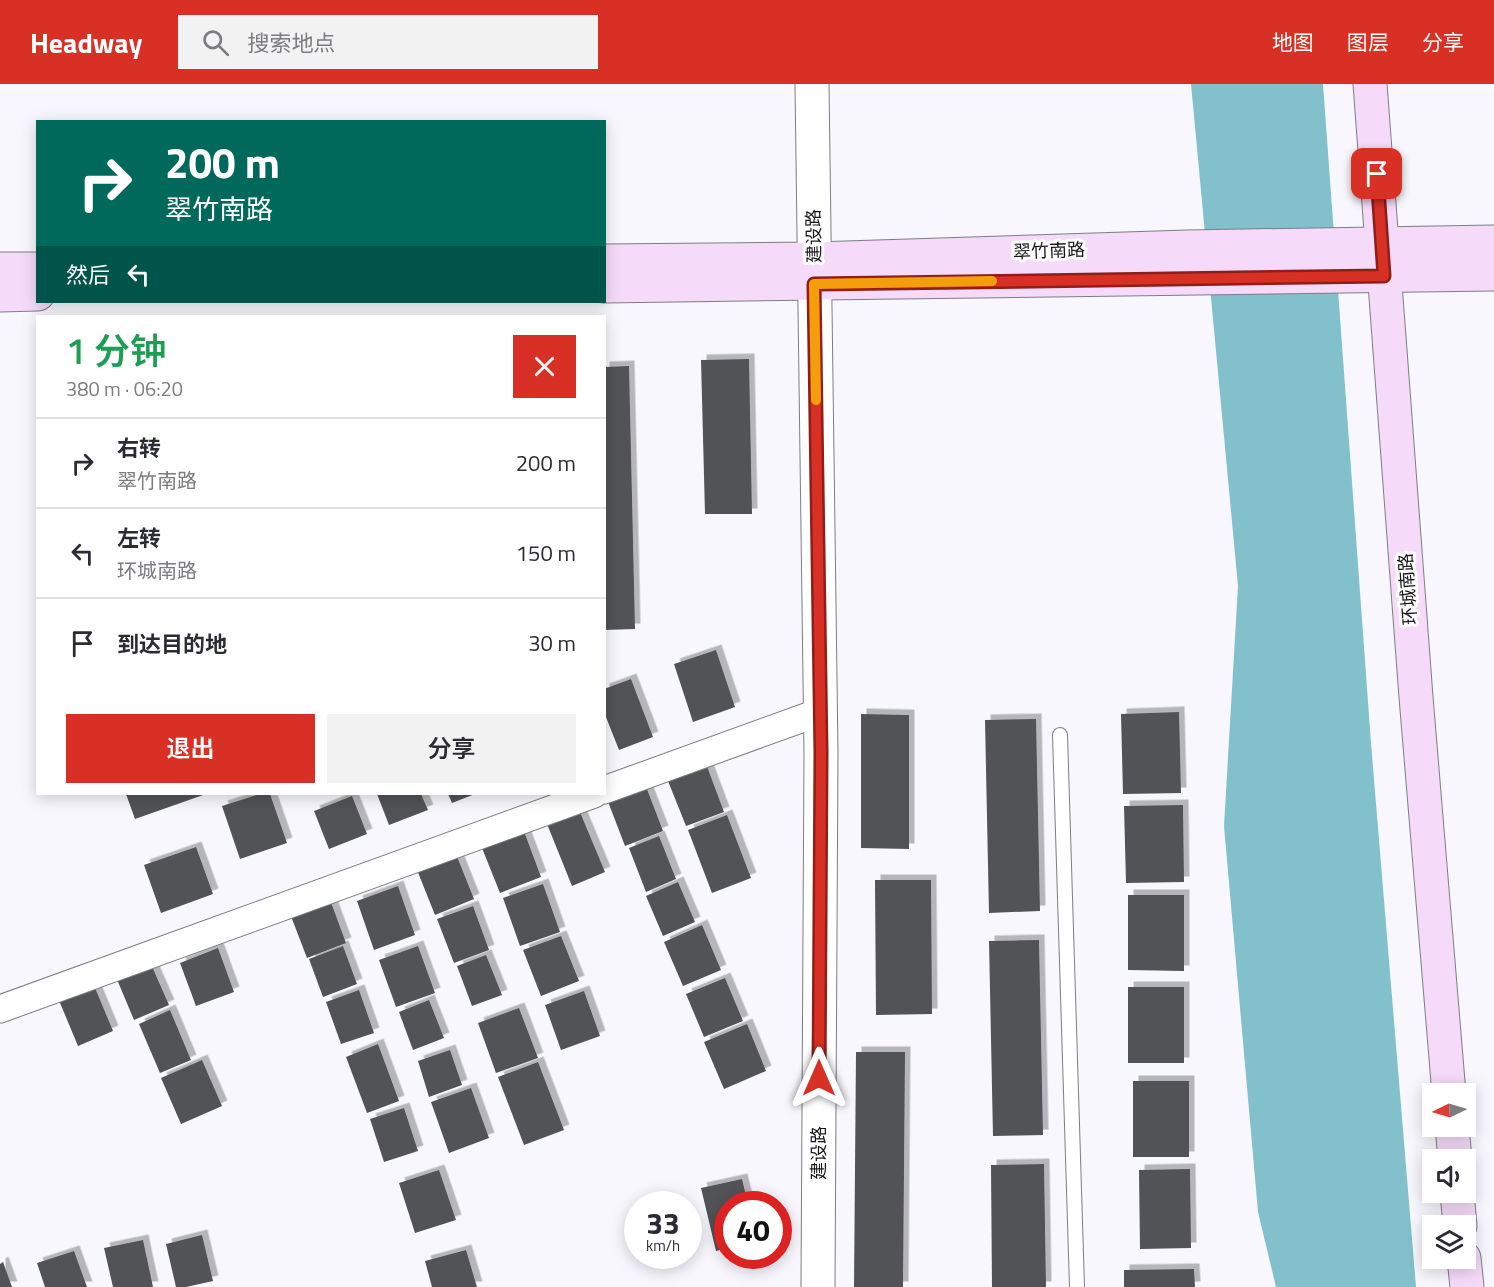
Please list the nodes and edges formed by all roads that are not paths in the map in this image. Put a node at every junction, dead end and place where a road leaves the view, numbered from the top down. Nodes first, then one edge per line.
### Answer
1 (812, 84) edge
2 (1370, 84) edge
3 (1382, 242) junction
4 (1494, 242) edge
5 (606, 261) edge
6 (0, 269) edge
7 (36, 269) edge
8 (814, 272) junction
9 (1494, 274) edge
10 (1369, 277) junction
11 (606, 286) edge
12 (36, 294) edge
13 (0, 295) edge
14 (820, 712) junction
15 (1060, 735) dead end
16 (606, 789) edge
17 (591, 795) edge
18 (0, 1009) edge
19 (1448, 1083) edge
20 (1465, 1269) edge
21 (818, 1287) edge
22 (1077, 1287) edge
23 (1467, 1287) edge

1 - 8 street, 建设路
2 - 3 main road, 环城南路
3 - 4 main road, 翠竹南路
3 - 8 main road, 翠竹南路
3 - 10 main road, 环城南路
5 - 8 main road, 翠竹南路
6 - 7 main road
8 - 10 main road, 翠竹南路
8 - 11 main road, 翠竹南路
8 - 14 street, 建设路
9 - 10 main road, 翠竹南路
10 - 19 main road, 环城南路
12 - 13 main road
14 - 16 street
14 - 21 street, 建设路
15 - 22 lane
17 - 18 street
20 - 23 main road

